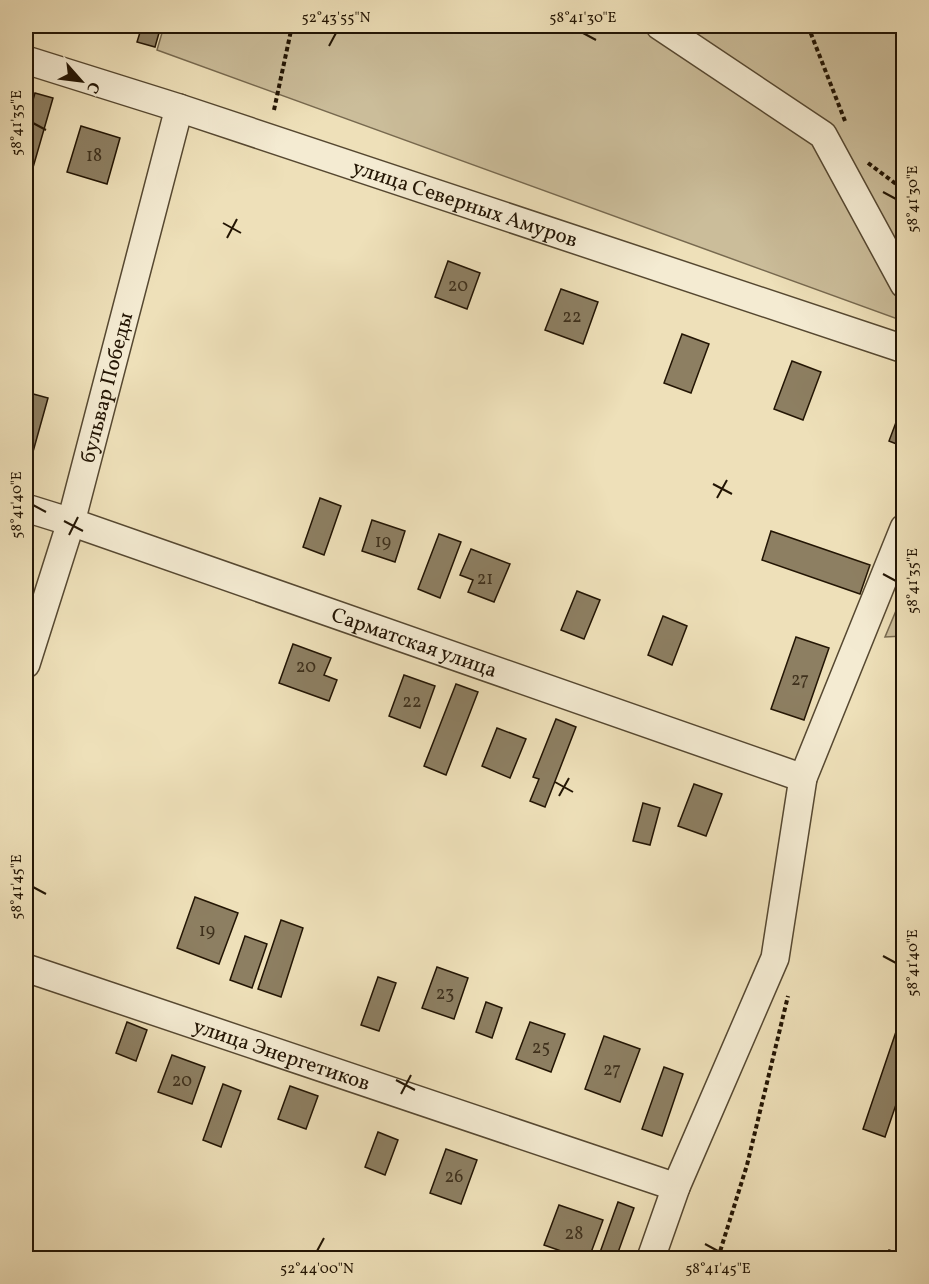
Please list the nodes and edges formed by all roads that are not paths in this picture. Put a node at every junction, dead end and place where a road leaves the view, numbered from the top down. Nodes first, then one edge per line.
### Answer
1 (660, 26) edge
2 (26, 60) edge
3 (179, 108) junction
4 (903, 284) edge
5 (903, 349) edge
6 (26, 508) edge
7 (71, 522) junction
8 (903, 528) edge
9 (26, 664) edge
10 (803, 778) junction
11 (26, 968) edge
12 (676, 1187) junction
13 (651, 1258) edge

1 - 4 street
2 - 3 street, улица Северных Амуров
3 - 5 street, улица Северных Амуров
3 - 7 street, бульвар Победы
6 - 7 street, Сарматская улица
7 - 9 street, бульвар Победы
7 - 10 street, Сарматская улица
8 - 10 street
10 - 12 street
11 - 12 street, улица Энергетиков
12 - 13 street

